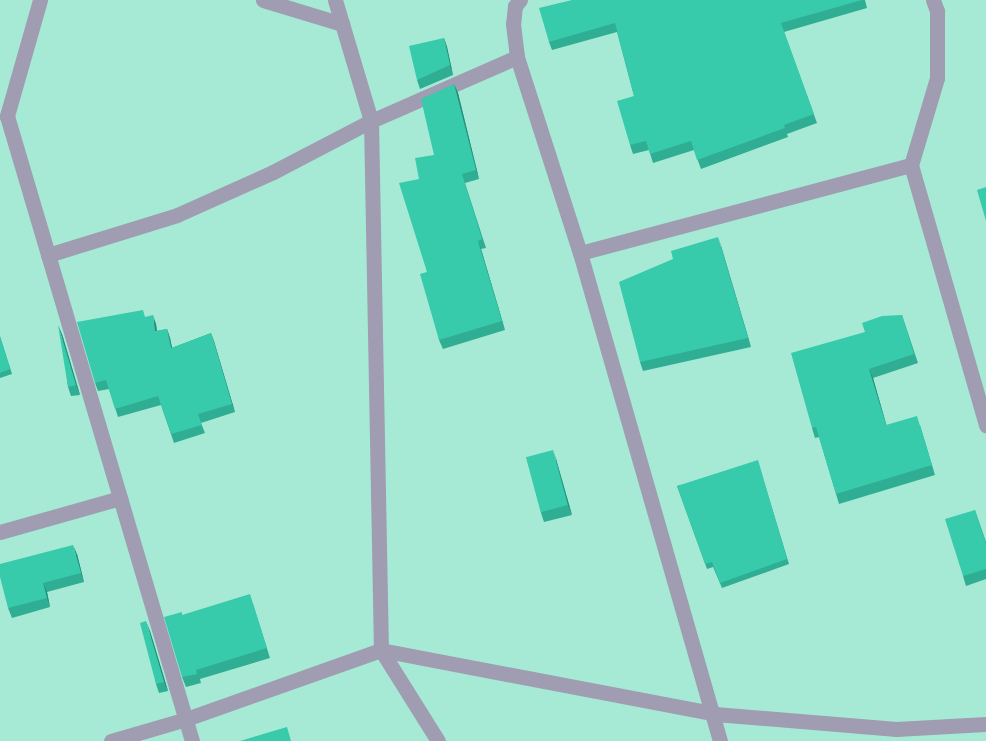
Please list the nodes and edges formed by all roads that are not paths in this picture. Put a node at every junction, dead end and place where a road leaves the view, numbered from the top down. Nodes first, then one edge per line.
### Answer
1 (40, 0) edge
2 (263, 0) edge
3 (335, 0) edge
4 (520, 0) edge
5 (933, 0) edge
6 (342, 24) junction
7 (517, 57) junction
8 (4, 117) edge
9 (371, 121) junction
10 (911, 165) junction
11 (580, 253) junction
12 (48, 255) junction
13 (986, 425) edge
14 (120, 498) junction
15 (0, 532) edge
16 (381, 650) junction
17 (715, 714) junction
18 (186, 719) junction
19 (986, 724) edge
20 (111, 741) edge
21 (192, 741) edge
22 (438, 741) edge
23 (720, 741) edge

1 - 8 street
2 - 6 street
3 - 6 street
4 - 7 street
5 - 10 street
6 - 9 street
7 - 9 street
7 - 11 street
8 - 12 street
9 - 12 street
9 - 16 street
10 - 11 street
10 - 13 street
11 - 17 street
12 - 14 street
14 - 15 street
14 - 18 street
16 - 17 street
16 - 18 street
16 - 22 street
17 - 19 street
17 - 23 street
18 - 20 street
18 - 21 street

